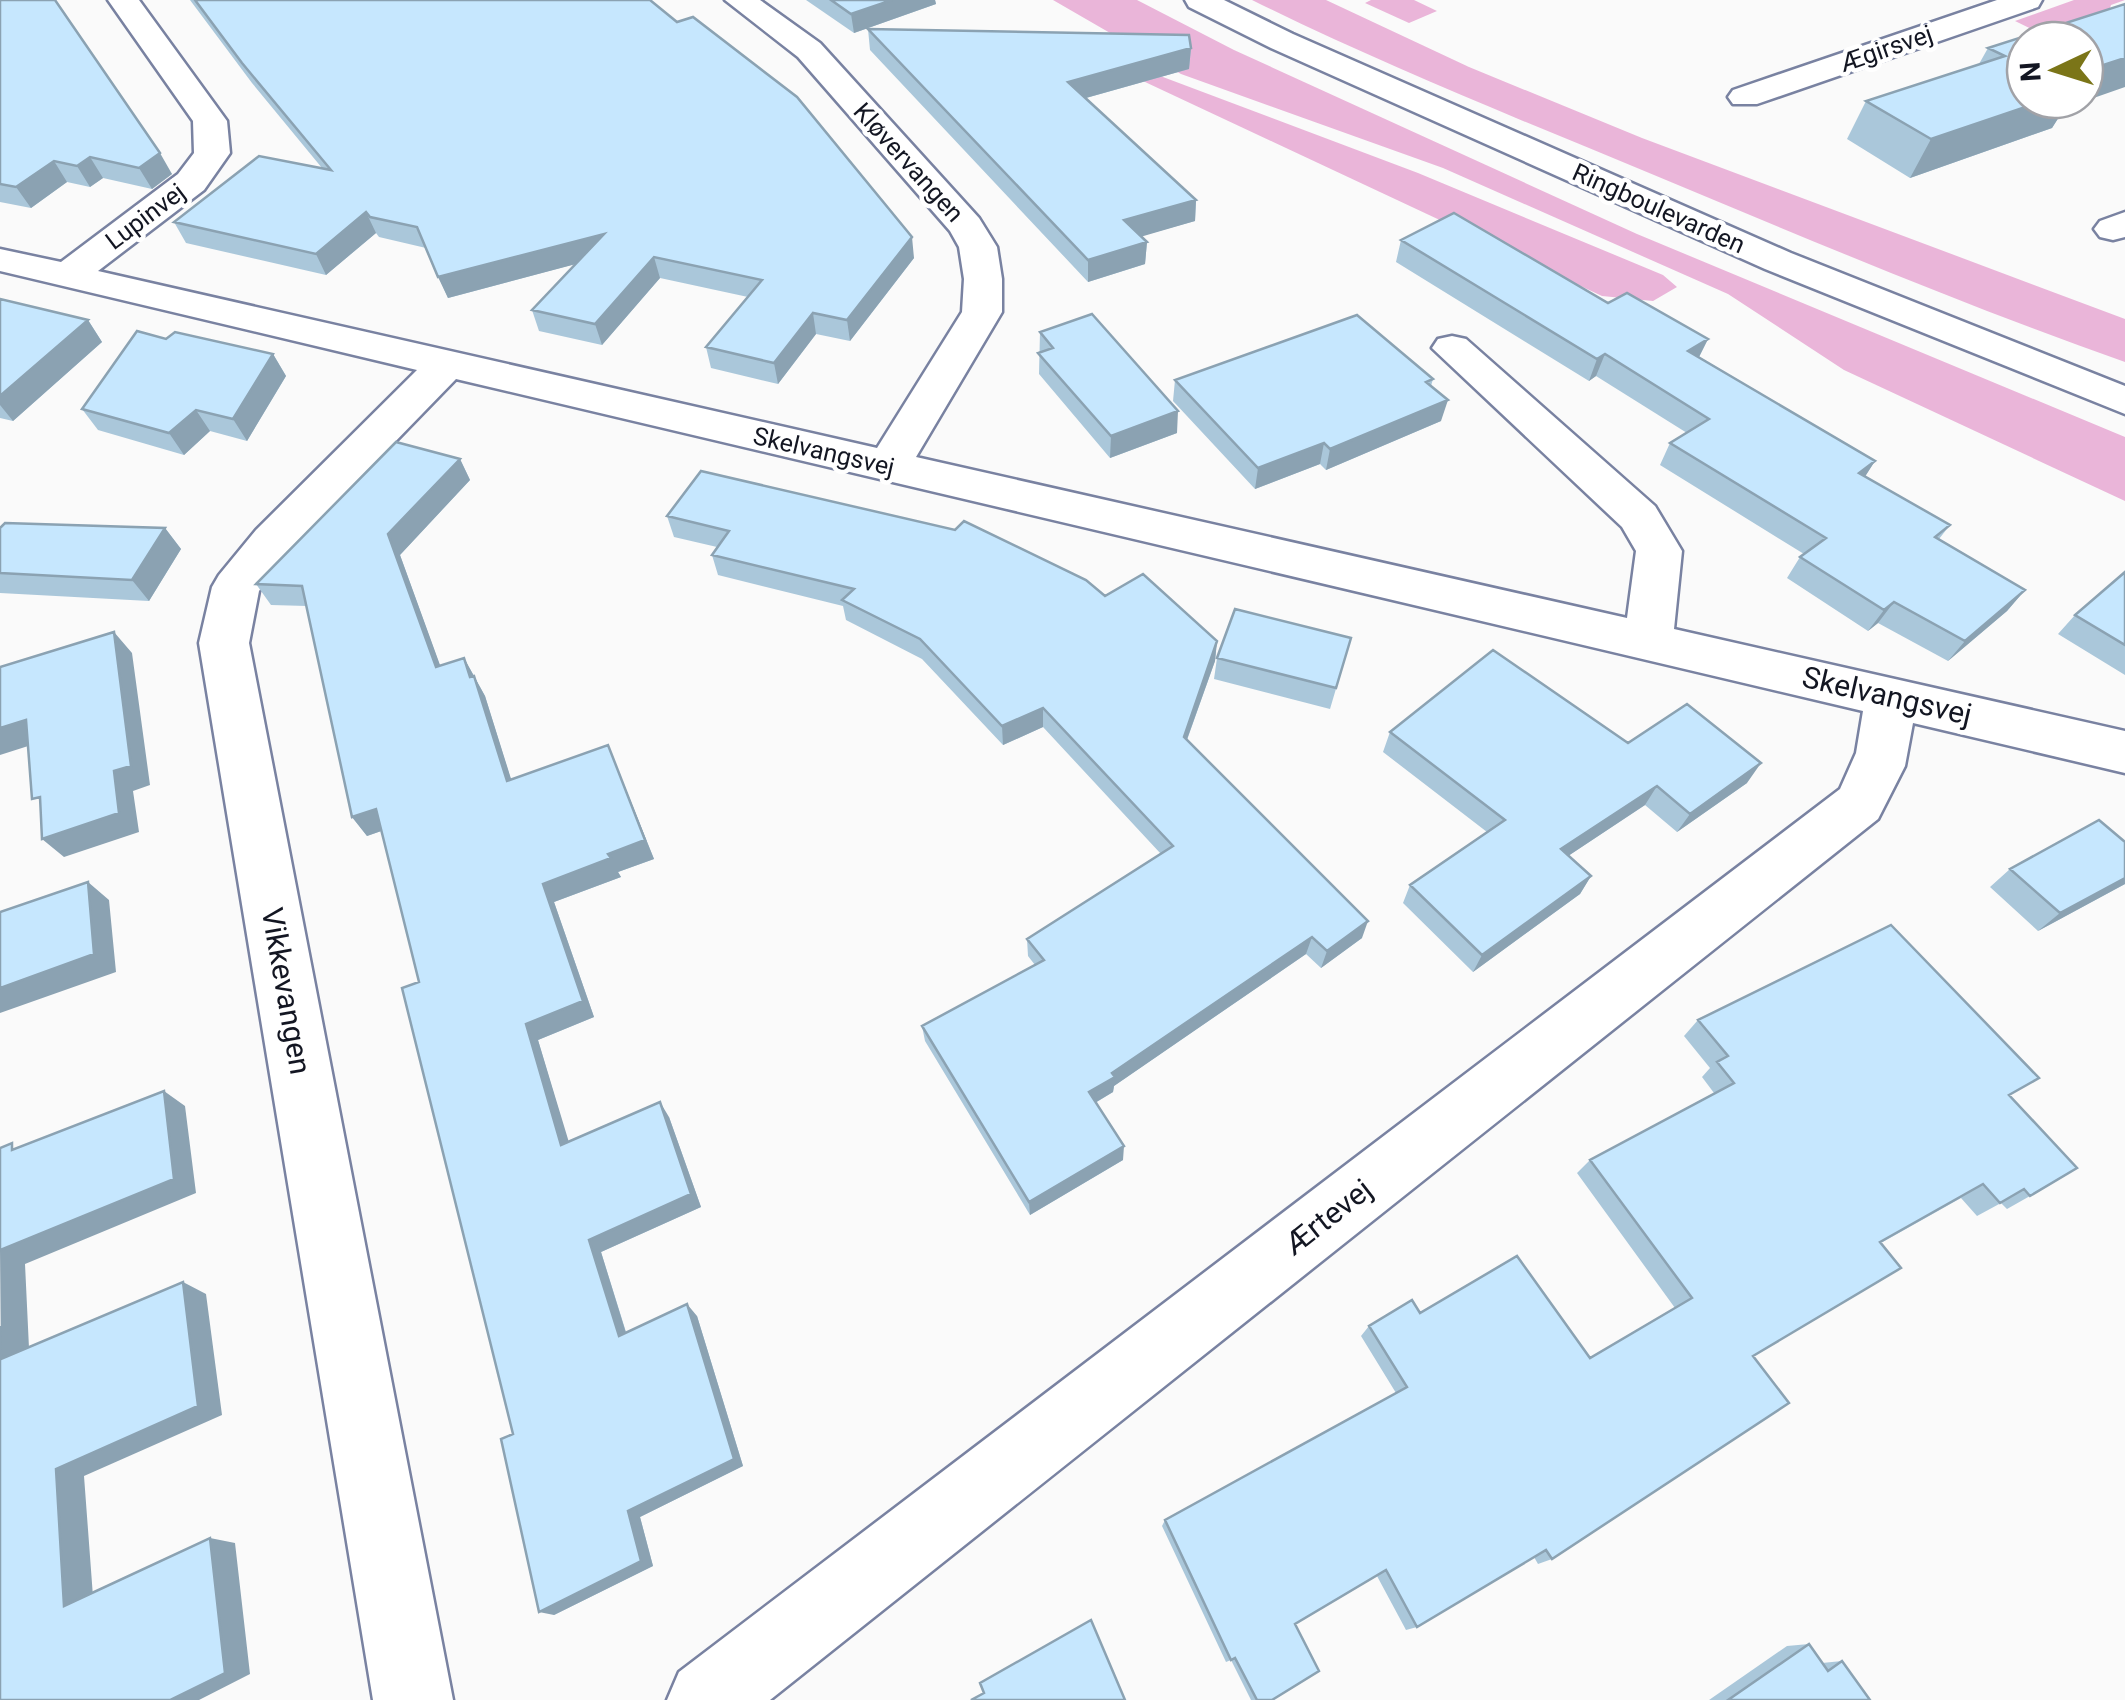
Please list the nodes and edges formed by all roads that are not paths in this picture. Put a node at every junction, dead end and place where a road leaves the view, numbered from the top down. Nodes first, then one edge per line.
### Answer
1 (123, 0) edge
2 (740, 0) edge
3 (1200, 0) edge
4 (2026, 0) edge
5 (1746, 97) dead end
6 (0, 260) edge
7 (70, 274) junction
8 (1452, 348) dead end
9 (448, 363) junction
10 (2125, 401) edge
11 (888, 466) junction
12 (1648, 641) junction
13 (1889, 697) junction
14 (2125, 752) edge
15 (414, 1700) edge
16 (707, 1700) edge

1 - 7 street, Lupinvej
2 - 11 street, Kløvervangen
3 - 10 street, Ringboulevarden
4 - 5 street, Ægirsvej
6 - 7 street, Skelvangsvej
7 - 9 street, Skelvangsvej
8 - 12 street
9 - 11 street, Skelvangsvej
9 - 15 street, Vikkevangen
11 - 12 street, Skelvangsvej
12 - 13 street, Skelvangsvej
13 - 14 street, Skelvangsvej
13 - 16 street, Ærtevej

